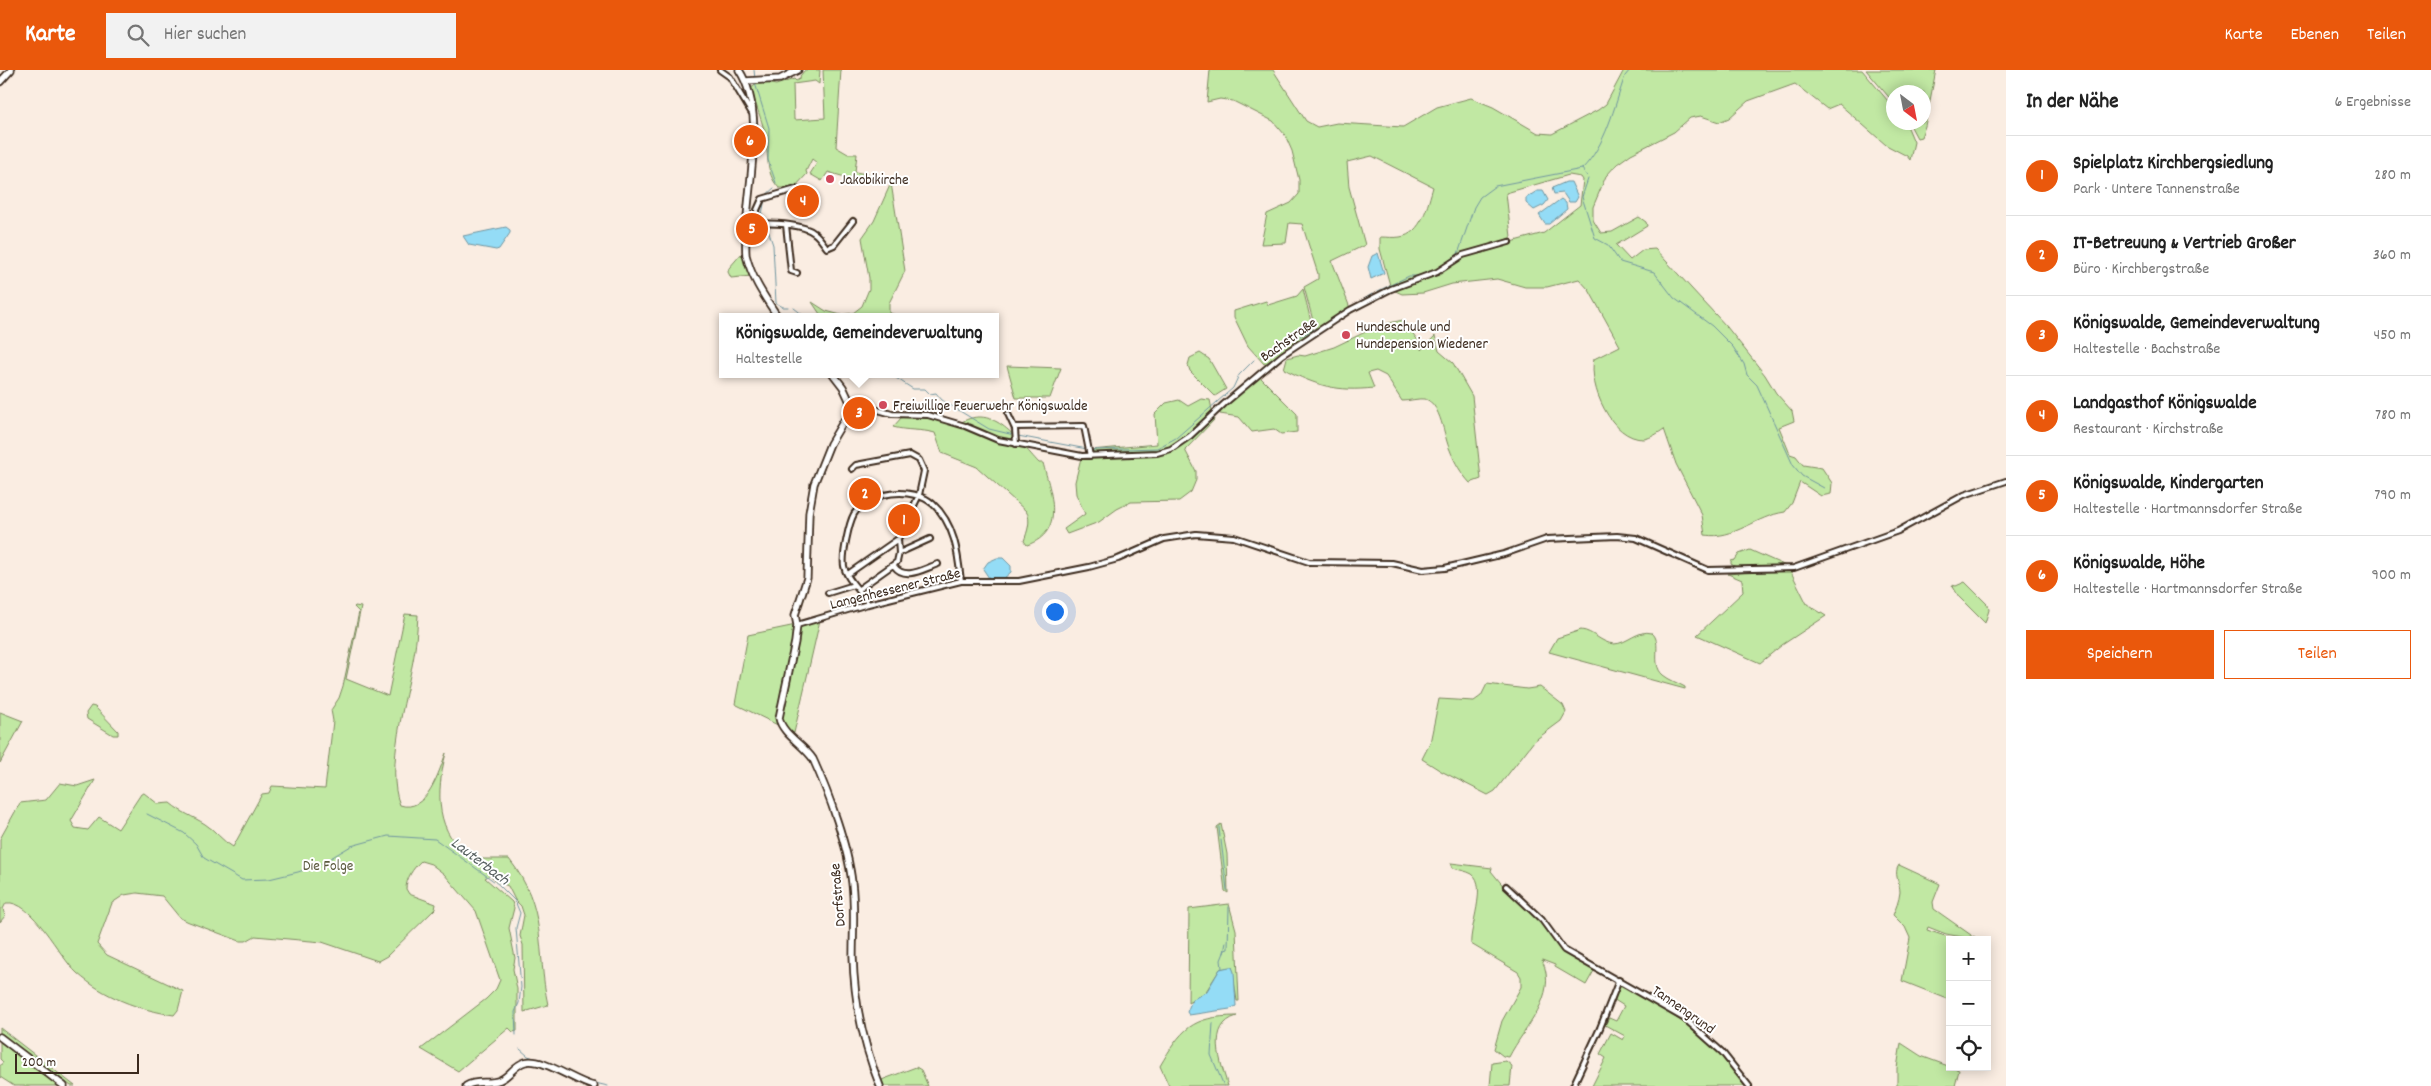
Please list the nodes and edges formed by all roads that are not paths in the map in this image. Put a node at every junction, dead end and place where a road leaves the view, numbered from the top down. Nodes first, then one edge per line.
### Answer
1 (11, 70) edge
2 (720, 70) edge
3 (739, 70) edge
4 (798, 70) edge
5 (749, 80) junction
6 (0, 82) edge
7 (754, 116) junction
8 (796, 189) dead end
9 (853, 221) dead end
10 (748, 223) junction
11 (758, 224) junction
12 (786, 225) junction
13 (1510, 242) dead end
14 (797, 273) dead end
15 (775, 313) edge
16 (836, 378) edge
17 (850, 402) junction
18 (1008, 414) dead end
19 (1014, 427) junction
20 (1016, 444) junction
21 (1089, 454) junction
22 (852, 469) dead end
23 (2006, 481) edge
24 (919, 495) junction
25 (898, 539) junction
26 (930, 539) dead end
27 (900, 553) junction
28 (938, 564) dead end
29 (894, 566) junction
30 (848, 574) junction
31 (961, 581) junction
32 (854, 585) junction
33 (859, 589) junction
34 (828, 594) dead end
35 (868, 604) junction
36 (797, 625) junction
37 (1506, 886) dead end
38 (1619, 980) junction
39 (0, 1038) edge
40 (64, 1086) edge
41 (466, 1086) edge
42 (594, 1086) edge
43 (880, 1086) edge
44 (1573, 1086) edge
45 (1749, 1086) edge

1 - 6 street
2 - 7 street
3 - 5 street
4 - 5 street
5 - 7 street
7 - 10 street
8 - 11 street
9 - 12 street
10 - 11 street
10 - 15 street
11 - 12 street
12 - 14 street
13 - 21 street, Bachstraße
16 - 17 street
17 - 20 street, Bachstraße
17 - 36 street
18 - 19 street
19 - 20 street
19 - 21 street
20 - 21 street, Bachstraße
22 - 24 street
23 - 31 street, Langenhessener Straße
24 - 25 street
24 - 30 street
24 - 31 street
25 - 27 street
25 - 30 street
26 - 27 street
27 - 29 street
28 - 29 street
29 - 33 street
30 - 32 street
31 - 35 street, Langenhessener Straße
32 - 33 street
32 - 34 street
33 - 35 street
35 - 36 street, Langenhessener Straße
36 - 43 street, Dorfstraße
37 - 38 street, Tannengrund
38 - 44 street
38 - 45 street, Tannengrund
39 - 40 street
41 - 42 street

